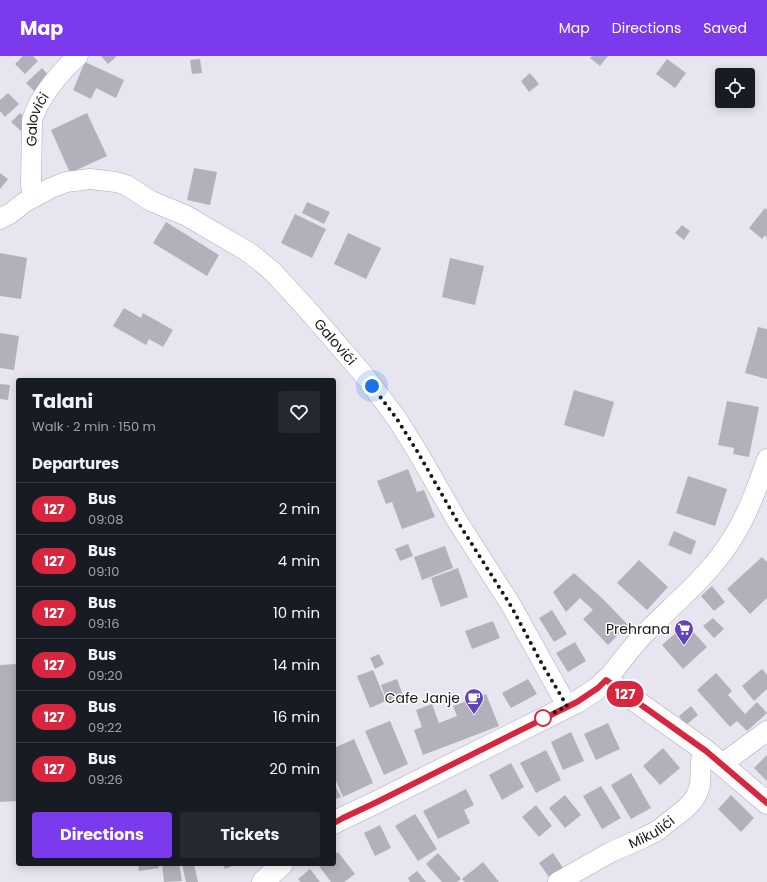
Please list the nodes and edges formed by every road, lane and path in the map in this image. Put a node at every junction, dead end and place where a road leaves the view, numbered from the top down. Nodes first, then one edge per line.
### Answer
1 (78, 56) edge
2 (34, 197) junction
3 (0, 219) edge
4 (767, 459) edge
5 (606, 680) junction
6 (567, 706) junction
7 (767, 731) edge
8 (714, 758) junction
9 (767, 803) edge
10 (336, 822) edge
11 (280, 866) edge
12 (263, 882) edge
13 (558, 882) edge

1 - 2 street, Galovići
2 - 3 street, Galovići
2 - 6 street, Galovići
4 - 5 street
5 - 6 street
5 - 8 street
6 - 10 street
7 - 8 street
8 - 9 street
8 - 13 street, Mikulići
11 - 12 street

